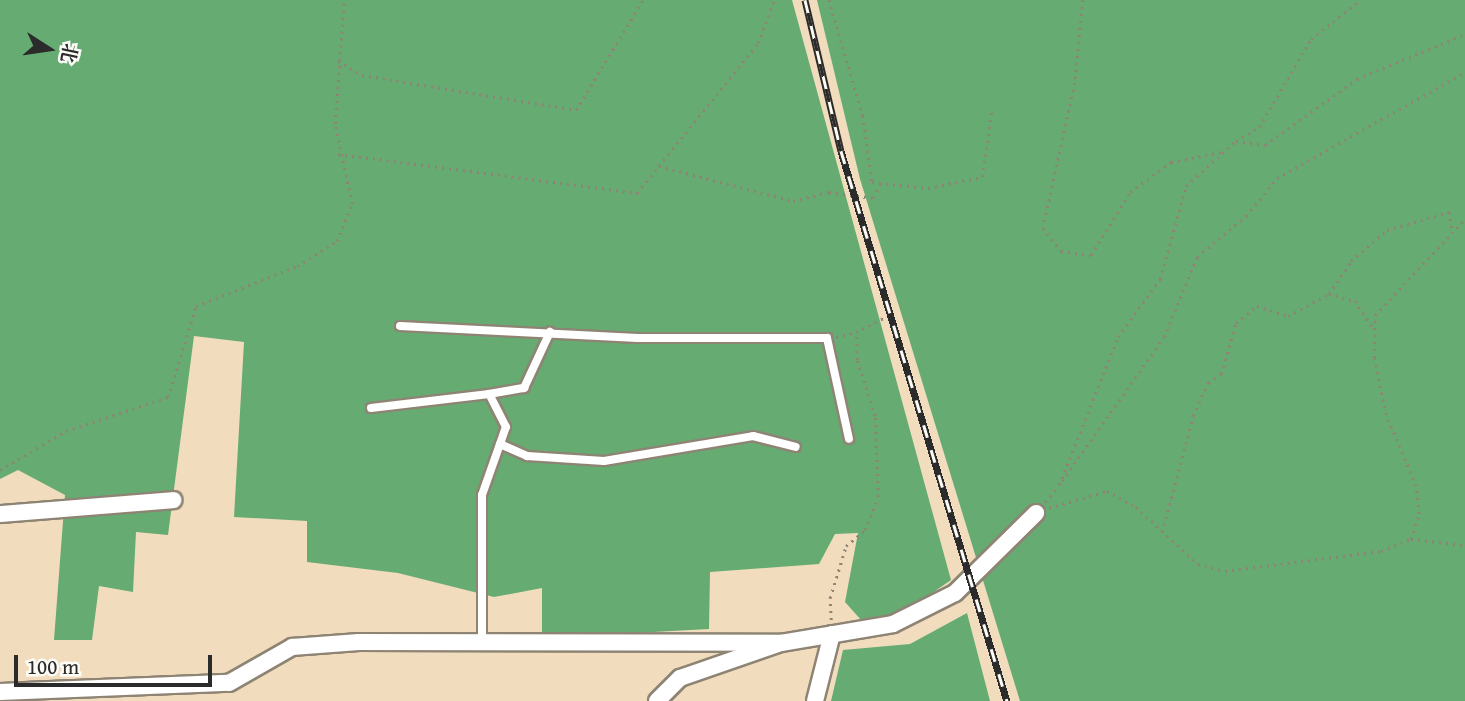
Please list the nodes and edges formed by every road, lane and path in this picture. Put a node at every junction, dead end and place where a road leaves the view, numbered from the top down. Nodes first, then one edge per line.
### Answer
1 (346, 0) edge
2 (643, 0) edge
3 (774, 0) edge
4 (830, 0) edge
5 (1083, 0) edge
6 (1360, 0) edge
7 (1465, 34) edge
8 (338, 61) junction
9 (1465, 72) edge
10 (992, 109) dead end
11 (1236, 141) junction
12 (1224, 152) junction
13 (338, 154) junction
14 (659, 166) junction
15 (880, 185) junction
16 (1465, 219) edge
17 (1452, 229) junction
18 (1329, 294) junction
19 (890, 315) dead end
20 (400, 326) dead end
21 (1375, 330) junction
22 (550, 332) junction
23 (856, 332) junction
24 (827, 338) junction
25 (489, 394) junction
26 (371, 408) dead end
27 (849, 439) dead end
28 (500, 444) junction
29 (796, 447) dead end
30 (0, 470) edge
31 (1059, 485) junction
32 (173, 500) dead end
33 (1036, 513) junction
34 (0, 514) edge
35 (1162, 532) junction
36 (1411, 539) junction
37 (1465, 545) edge
38 (832, 634) junction
39 (780, 643) junction
40 (482, 644) junction
41 (169, 684) junction
42 (0, 692) edge
43 (168, 701) edge
44 (657, 701) edge
45 (815, 701) edge

1 - 8 path
2 - 8 path
3 - 14 path
4 - 15 path
5 - 12 path
6 - 11 path
7 - 11 path
8 - 13 path
9 - 31 path
10 - 15 path
11 - 12 path
12 - 31 path
13 - 14 path
13 - 30 path
14 - 15 path
16 - 17 path
17 - 18 path
17 - 21 path
18 - 21 path
18 - 35 path
19 - 23 path
20 - 22 lane
21 - 36 path
22 - 24 lane
22 - 25 lane
23 - 24 path
23 - 38 path
24 - 27 lane
25 - 26 lane
25 - 28 lane
28 - 29 lane
28 - 40 lane
31 - 33 path
32 - 34 street
33 - 35 path
33 - 38 street
35 - 36 path
36 - 37 path
38 - 39 street
38 - 45 street
39 - 40 street
39 - 44 street
40 - 41 street
41 - 42 street
41 - 43 street

